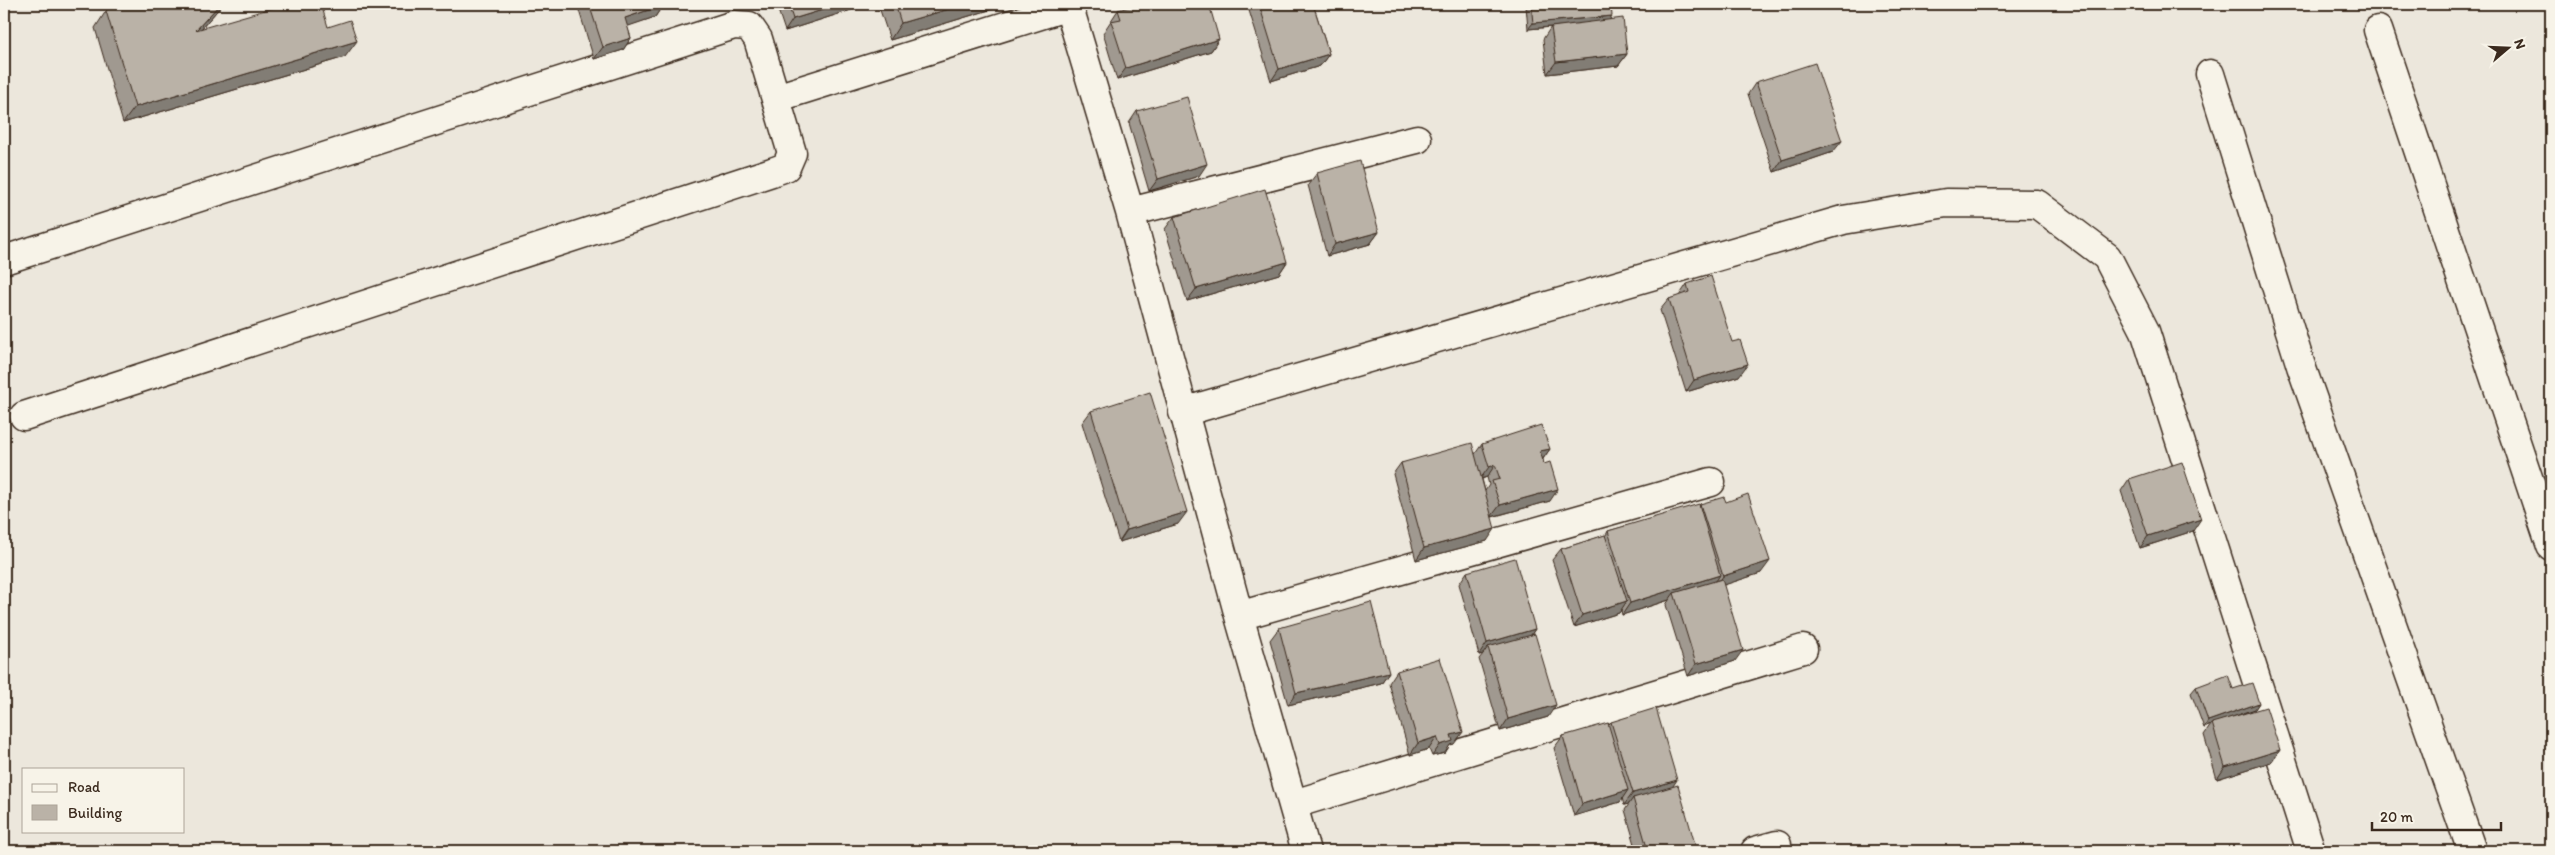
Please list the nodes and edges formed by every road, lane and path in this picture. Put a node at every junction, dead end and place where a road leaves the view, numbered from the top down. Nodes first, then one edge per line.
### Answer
1 (1068, 5) edge
2 (2378, 30) dead end
3 (2210, 74) dead end
4 (776, 98) junction
5 (1417, 139) dead end
6 (1130, 212) junction
7 (4, 260) edge
8 (1183, 412) junction
9 (24, 416) dead end
10 (1710, 482) dead end
11 (2551, 546) edge
12 (1239, 616) junction
13 (1804, 649) dead end
14 (1294, 804) junction
15 (1306, 851) edge
16 (2312, 851) edge
17 (2472, 851) edge

1 - 4 street
1 - 6 street
2 - 11 street
3 - 17 street
4 - 7 street
4 - 9 street
5 - 6 street
6 - 8 street
8 - 12 street
8 - 16 street
10 - 12 street
12 - 14 street
13 - 14 street
14 - 15 street

